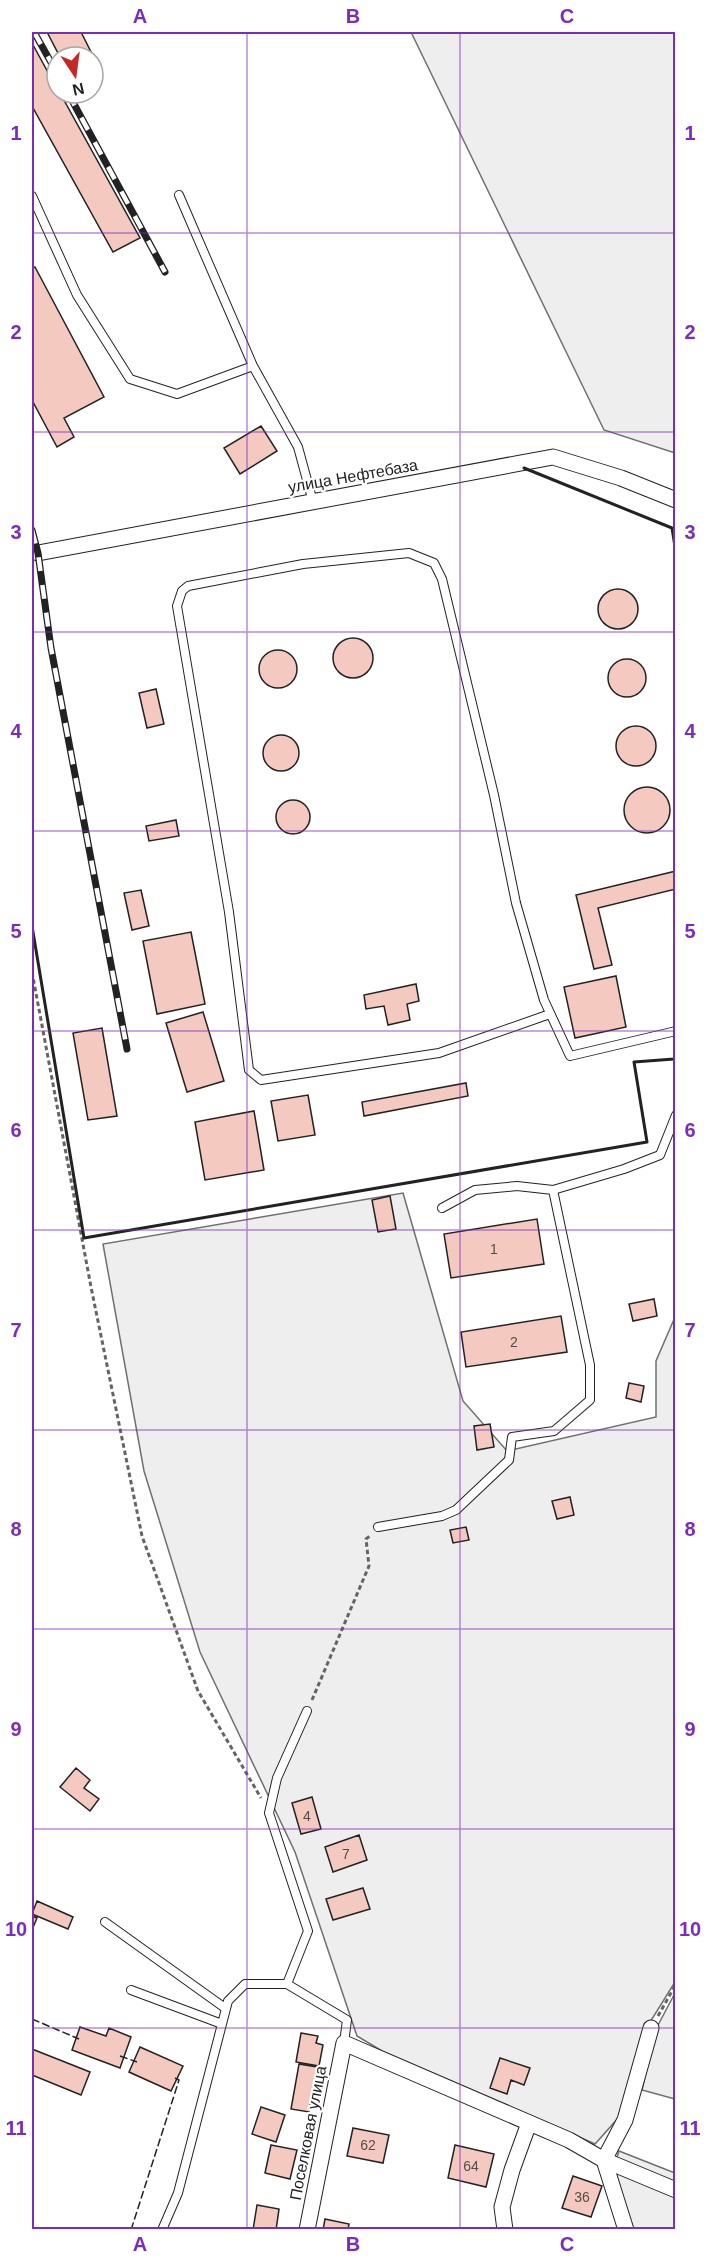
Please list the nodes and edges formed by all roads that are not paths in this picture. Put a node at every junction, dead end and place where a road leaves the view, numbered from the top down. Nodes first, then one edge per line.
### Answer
1 (179, 195) dead end
2 (32, 196) edge
3 (253, 366) junction
4 (675, 500) edge
5 (313, 502) junction
6 (32, 551) edge
7 (550, 1014) junction
8 (675, 1031) edge
9 (675, 1115) edge
10 (553, 1190) junction
11 (442, 1208) dead end
12 (378, 1527) road end
13 (307, 1712) road end
14 (105, 1922) dead end
15 (287, 1984) junction
16 (131, 1990) dead end
17 (225, 2008) junction
18 (222, 2024) junction
19 (651, 2028) road end
20 (344, 2043) junction
21 (529, 2123) junction
22 (604, 2160) junction
23 (675, 2190) edge
24 (162, 2229) edge
25 (307, 2229) edge
26 (505, 2229) edge
27 (626, 2229) edge

1 - 3 lane
2 - 3 lane
3 - 5 lane
4 - 5 street, улица Нефтебаза
5 - 6 street, улица Нефтебаза
7 - 7 lane
7 - 8 lane
9 - 10 lane
10 - 11 lane
10 - 12 lane
13 - 15 lane
14 - 17 lane
15 - 17 lane
15 - 20 lane
16 - 18 lane
17 - 18 lane
18 - 24 lane
19 - 22 street
20 - 21 street
20 - 25 street, Поселковая улица
21 - 22 street
21 - 26 street
22 - 23 street
22 - 27 street

